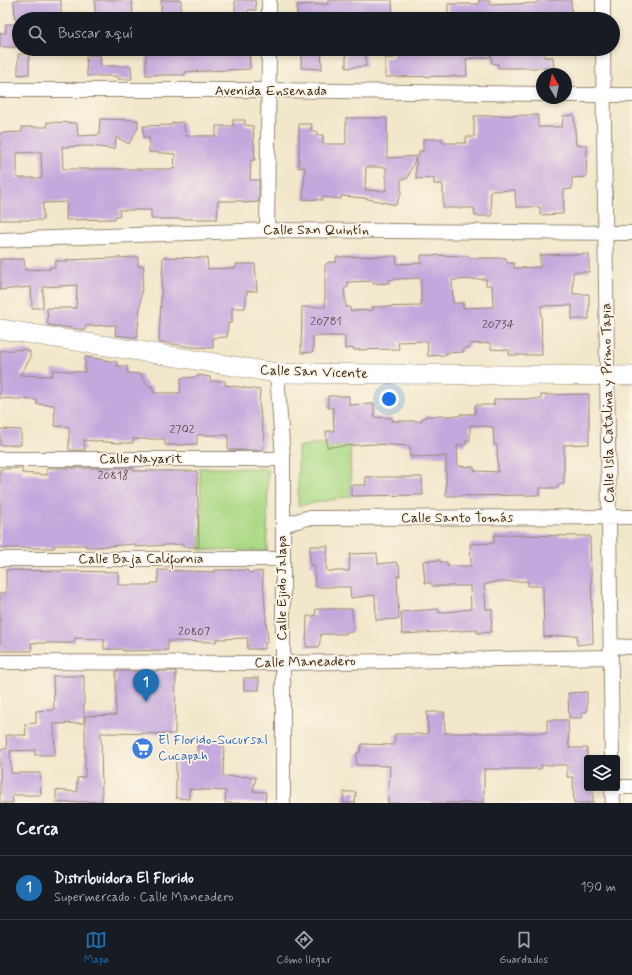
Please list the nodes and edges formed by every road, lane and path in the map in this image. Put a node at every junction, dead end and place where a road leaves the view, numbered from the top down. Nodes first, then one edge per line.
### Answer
1 (269, 0) edge
2 (603, 0) edge
3 (269, 12) edge
4 (603, 12) edge
5 (269, 56) edge
6 (603, 56) edge
7 (0, 90) edge
8 (268, 90) junction
9 (536, 94) edge
10 (572, 95) edge
11 (604, 95) junction
12 (632, 95) edge
13 (267, 230) junction
14 (632, 233) edge
15 (606, 234) junction
16 (0, 240) edge
17 (0, 329) edge
18 (277, 373) junction
19 (632, 376) edge
20 (607, 377) junction
21 (0, 459) edge
22 (283, 459) junction
23 (632, 517) edge
24 (609, 518) junction
25 (282, 525) junction
26 (0, 559) edge
27 (282, 559) junction
28 (632, 647) edge
29 (611, 652) junction
30 (0, 662) edge
31 (282, 663) junction
32 (612, 755) edge
33 (620, 787) edge
34 (632, 787) edge
35 (612, 791) edge
36 (283, 803) edge
37 (612, 803) edge

1 - 3 street
2 - 4 street
5 - 8 street
6 - 11 street, Calle Isla Catalina y Primo Tapia
7 - 8 street, Avenida Ensenada
8 - 9 street, Avenida Ensenada
8 - 13 street
10 - 11 street
11 - 12 street
11 - 15 street, Calle Isla Catalina y Primo Tapia
13 - 15 street, Calle San Quintín
13 - 16 street, Calle San Quintín
14 - 15 street, Calle San Quintín
15 - 20 street, Calle Isla Catalina y Primo Tapia
17 - 18 street, Calle San Vicente
18 - 20 street, Calle San Vicente
18 - 22 street, Calle Ejido Jalapa
19 - 20 street, Calle San Vicente
20 - 24 street, Calle Isla Catalina y Primo Tapia
21 - 22 street, Calle Nayarit
22 - 25 street, Calle Ejido Jalapa
23 - 24 street, Calle Santo Tomás
24 - 25 street, Calle Santo Tomás
24 - 29 street, Calle Isla Catalina y Primo Tapia
25 - 27 street, Calle Ejido Jalapa
26 - 27 street, Calle Baja California
27 - 31 street, Calle Ejido Jalapa
28 - 29 street, Calle Maneadero
29 - 31 street, Calle Maneadero
29 - 32 street, Calle Isla Catalina y Primo Tapia
30 - 31 street, Calle Maneadero
31 - 36 street, Calle Ejido Jalapa
33 - 34 street
35 - 37 street

